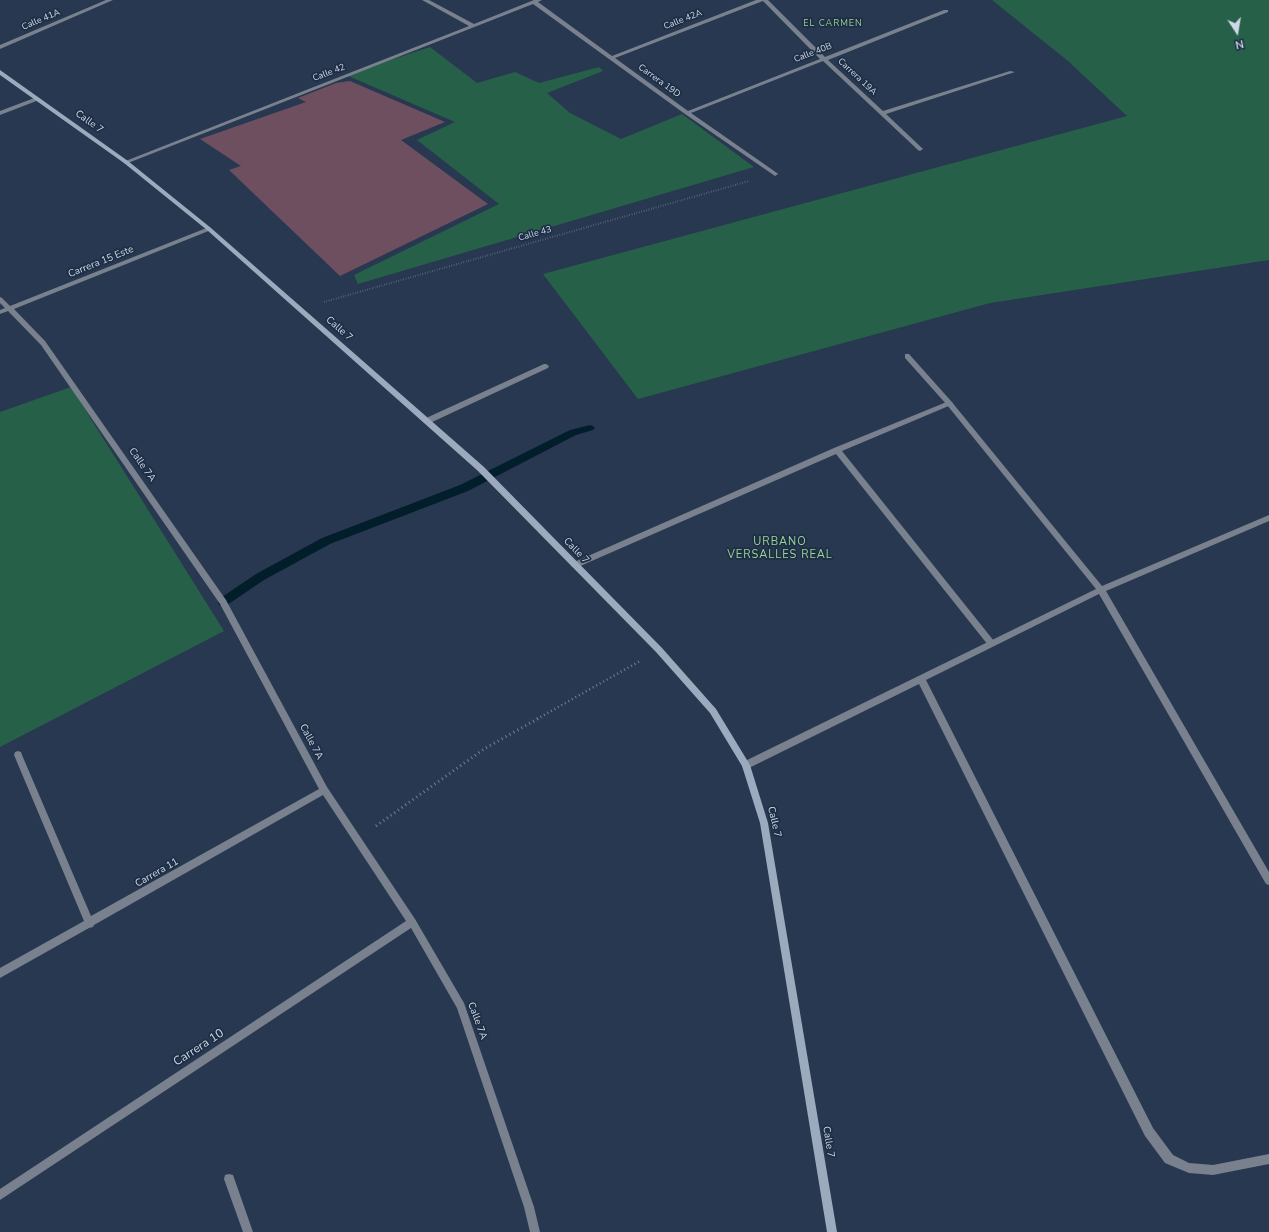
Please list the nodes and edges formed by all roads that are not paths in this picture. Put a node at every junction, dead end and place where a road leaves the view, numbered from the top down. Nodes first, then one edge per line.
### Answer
1 (110, 0) edge
2 (425, 0) edge
3 (761, 0) edge
4 (765, 0) edge
5 (536, 1) edge
6 (946, 11) dead end
7 (474, 26) junction
8 (0, 47) edge
9 (611, 58) junction
10 (824, 59) junction
11 (0, 72) edge
12 (1012, 72) dead end
13 (37, 99) junction
14 (0, 113) edge
15 (687, 113) junction
16 (882, 113) junction
17 (920, 149) dead end
18 (126, 162) junction
19 (775, 174) road end
20 (209, 229) junction
21 (0, 299) edge
22 (11, 309) junction
23 (0, 312) edge
24 (907, 356) dead end
25 (546, 366) dead end
26 (949, 403) junction
27 (427, 421) junction
28 (837, 450) junction
29 (1269, 518) edge
30 (575, 565) junction
31 (1100, 590) junction
32 (992, 643) junction
33 (921, 680) junction
34 (18, 755) dead end
35 (746, 765) junction
36 (324, 790) junction
37 (1269, 881) edge
38 (412, 922) junction
39 (90, 924) junction
40 (0, 973) edge
41 (1269, 1159) edge
42 (229, 1179) dead end
43 (0, 1195) edge
44 (248, 1232) edge
45 (535, 1232) edge
46 (832, 1232) edge

1 - 8 street, Calle 41A
2 - 7 street
3 - 9 street, Calle 42A
4 - 10 street, Carrera 19A
5 - 7 street, Calle 42
5 - 9 street, Carrera 19D
6 - 10 street, Calle 40B
7 - 18 street, Calle 42
9 - 15 street, Carrera 19D
10 - 15 street, Calle 40B
10 - 16 street, Carrera 19A
11 - 13 street, Calle 7
12 - 16 street
13 - 14 street
13 - 18 street, Calle 7
15 - 19 street, Carrera 19D
16 - 17 street, Carrera 19A
18 - 20 street, Calle 7
20 - 22 street, Carrera 15 Este
20 - 27 street, Calle 7
21 - 22 street, Calle 7A
22 - 23 street, Carrera 15 Este
22 - 36 street, Calle 7A
24 - 26 street
25 - 27 street
26 - 28 street
26 - 31 street
27 - 30 street, Calle 7
28 - 30 street
28 - 32 street
29 - 31 street
30 - 35 street, Calle 7
31 - 32 street
31 - 37 street
32 - 33 street
33 - 35 street
33 - 41 street
34 - 39 street
35 - 46 street, Calle 7
36 - 38 street, Calle 7A
36 - 39 street, Carrera 11
38 - 43 street, Carrera 10
38 - 45 street, Calle 7A
39 - 40 street, Carrera 11
42 - 44 street

